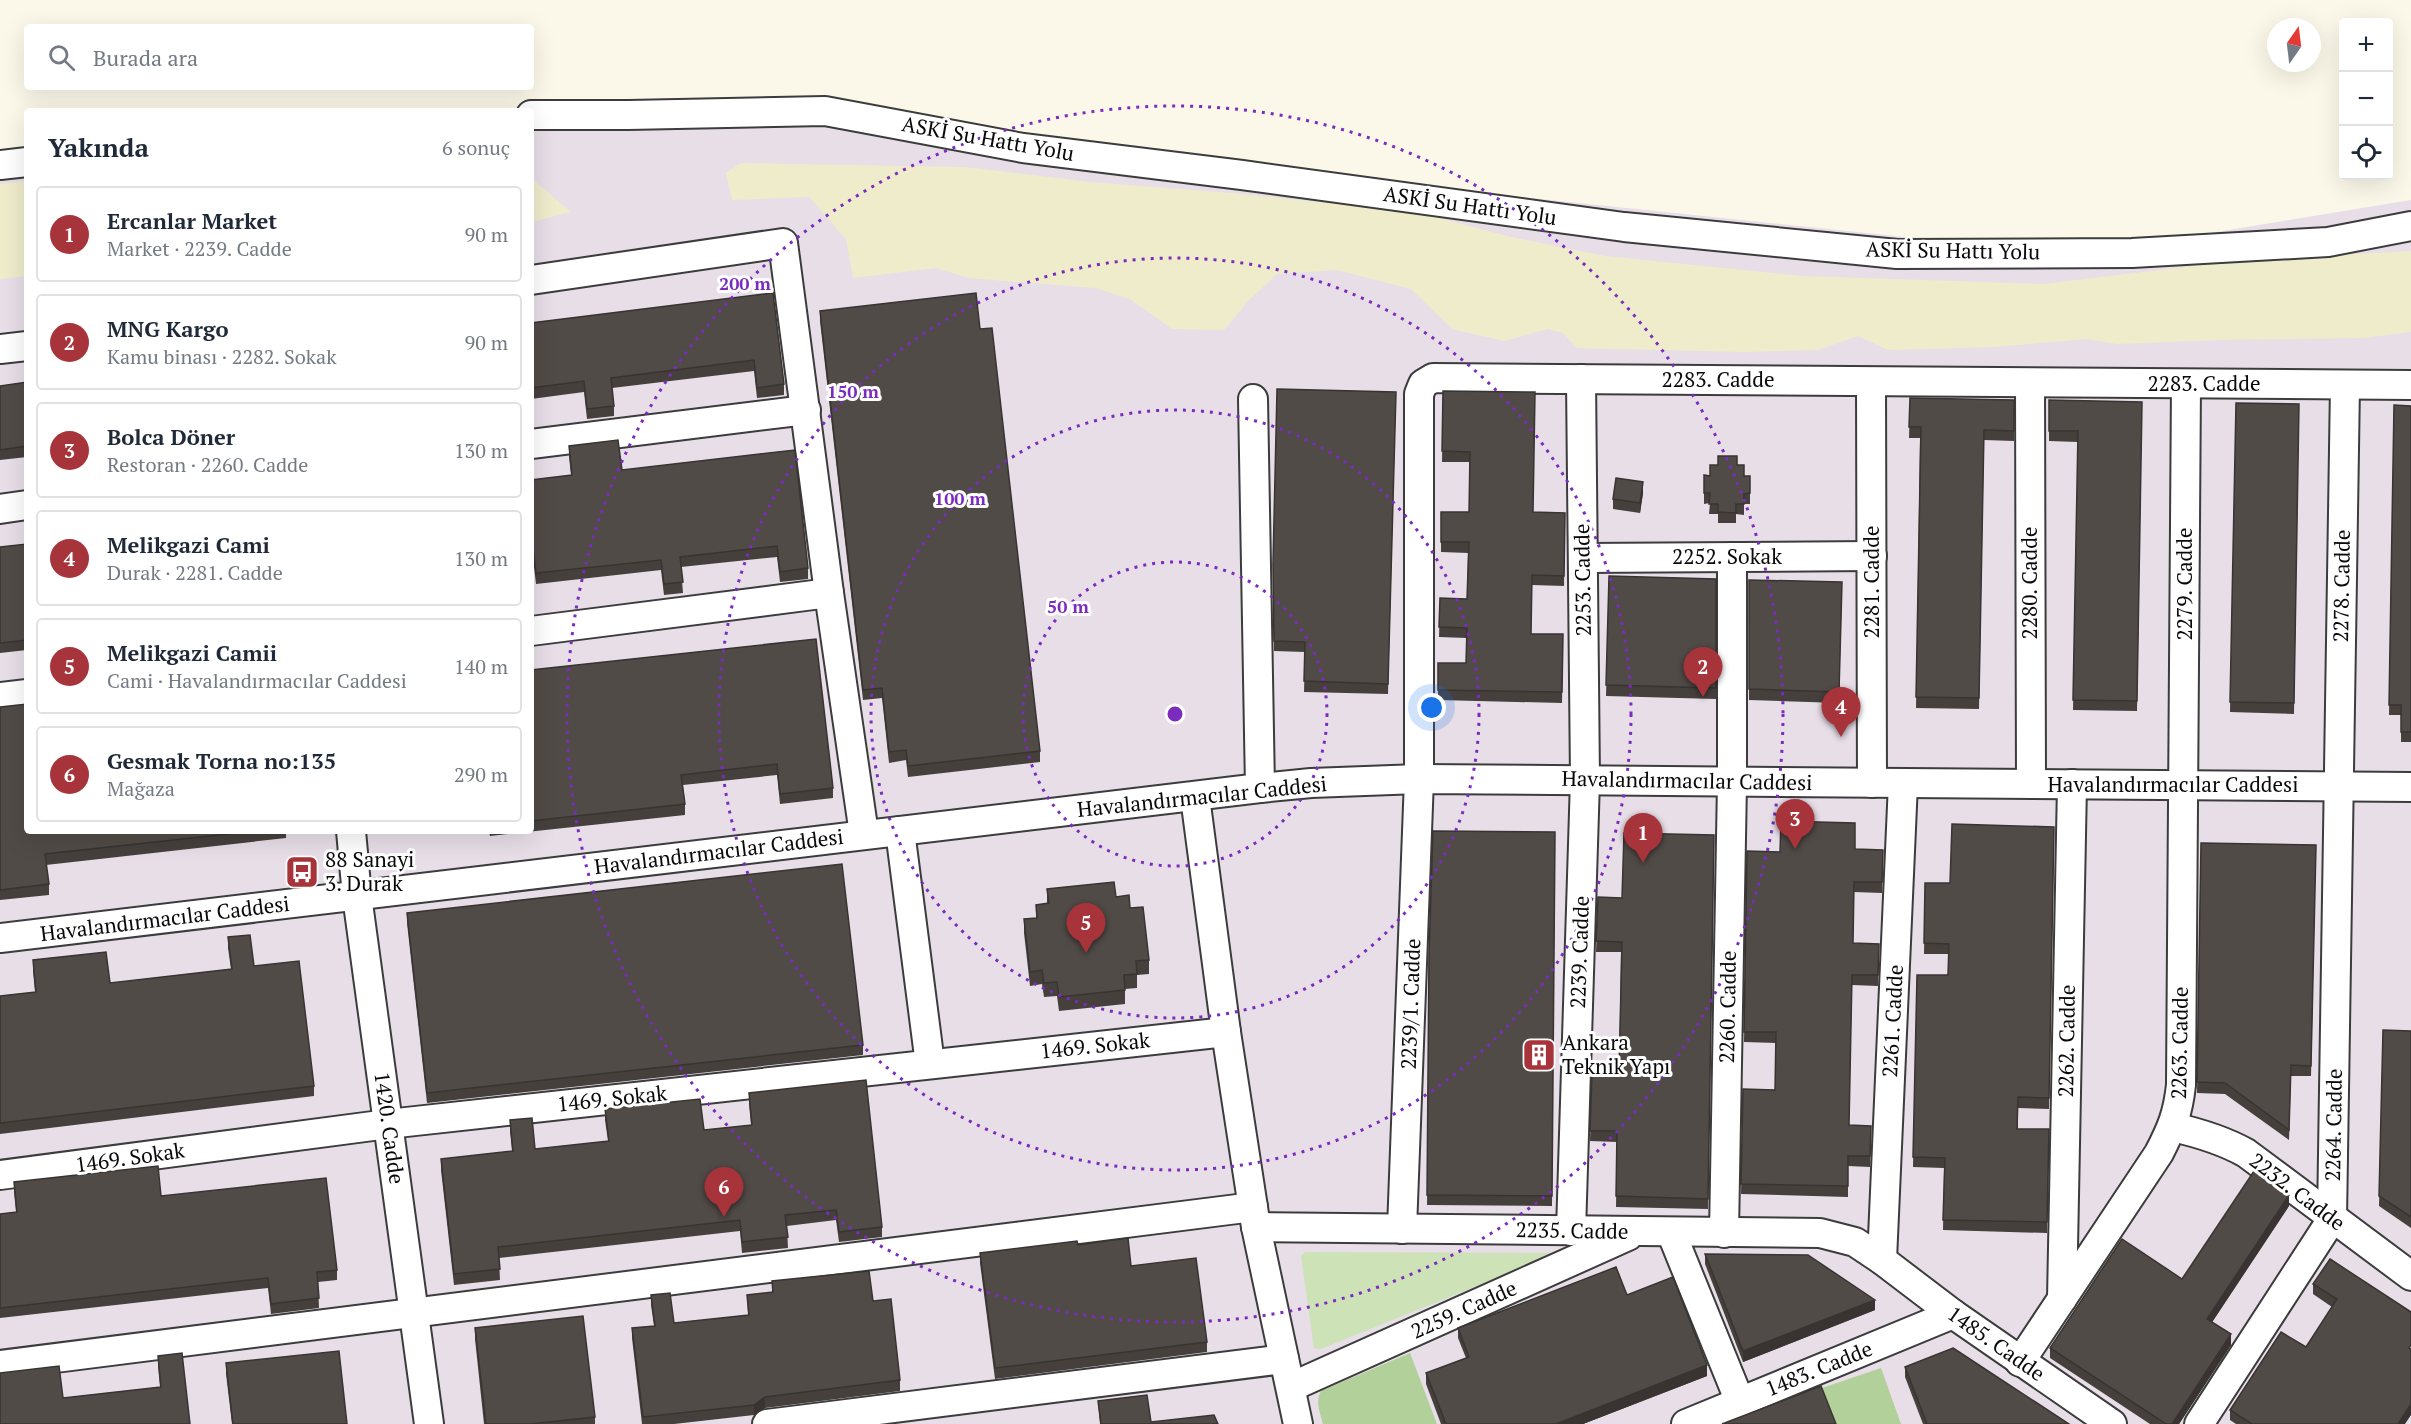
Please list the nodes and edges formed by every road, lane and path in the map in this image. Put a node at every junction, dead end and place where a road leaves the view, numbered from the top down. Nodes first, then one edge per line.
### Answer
1 (534, 115) edge
2 (24, 162) edge
3 (0, 165) edge
4 (2411, 226) edge
5 (534, 280) edge
6 (24, 346) edge
7 (0, 349) edge
8 (1581, 380) junction
9 (1871, 382) junction
10 (2030, 383) junction
11 (2186, 384) junction
12 (2345, 385) junction
13 (2411, 386) edge
14 (1253, 399) dead end
15 (806, 410) junction
16 (534, 444) edge
17 (24, 505) edge
18 (0, 509) edge
19 (1872, 556) junction
20 (1732, 557) junction
21 (1583, 558) junction
22 (829, 593) junction
23 (534, 631) edge
24 (24, 694) edge
25 (0, 697) edge
26 (1419, 779) junction
27 (1585, 780) junction
28 (1732, 782) junction
29 (1872, 783) junction
30 (1903, 783) junction
31 (2031, 784) junction
32 (2072, 784) junction
33 (2183, 785) junction
34 (2339, 786) junction
35 (2411, 787) edge
36 (1260, 788) junction
37 (1195, 797) junction
38 (900, 831) junction
39 (351, 834) edge
40 (864, 834) junction
41 (357, 896) junction
42 (0, 938) edge
43 (1226, 1032) junction
44 (930, 1064) junction
45 (388, 1124) junction
46 (2173, 1127) junction
47 (0, 1175) edge
48 (1254, 1217) junction
49 (2332, 1219) junction
50 (1402, 1229) junction
51 (1571, 1231) junction
52 (1637, 1232) junction
53 (1671, 1232) junction
54 (1724, 1233) junction
55 (1882, 1260) junction
56 (2411, 1276) edge
57 (2062, 1299) junction
58 (414, 1313) junction
59 (1953, 1314) junction
60 (1284, 1359) junction
61 (2020, 1362) junction
62 (0, 1365) edge
63 (1290, 1388) junction
64 (1740, 1402) junction
65 (429, 1424) edge
66 (767, 1424) edge
67 (1298, 1424) edge
68 (1686, 1424) edge
69 (2112, 1424) edge
70 (2199, 1424) edge

1 - 4 street, ASKİ Su Hattı Yolu
2 - 3 street
5 - 15 street
6 - 7 street
8 - 9 street, 2283. Cadde
8 - 21 street, 2253. Cadde
8 - 26 street, 2283. Cadde
9 - 10 street, 2283. Cadde
9 - 19 street, 2281. Cadde
10 - 11 street, 2283. Cadde
10 - 31 street, 2280. Cadde
11 - 12 street, 2283. Cadde
11 - 33 street, 2279. Cadde
12 - 13 street, 2283. Cadde
12 - 34 street, 2278. Cadde
14 - 36 street
15 - 16 street
15 - 22 street
17 - 18 street
19 - 20 street, 2252. Sokak
19 - 29 street, 2281. Cadde
20 - 21 street, 2252. Sokak
20 - 28 street, 2260. Cadde
21 - 27 street, 2253. Cadde
22 - 23 street
22 - 40 street
24 - 25 street
26 - 27 street, Havalandırmacılar Caddesi
26 - 36 street, Havalandırmacılar Caddesi
26 - 50 street, 2239/1. Cadde
27 - 28 street, Havalandırmacılar Caddesi
27 - 51 street, 2239. Cadde
28 - 29 street, Havalandırmacılar Caddesi
28 - 54 street, 2260. Cadde
29 - 30 street, Havalandırmacılar Caddesi
30 - 31 street, Havalandırmacılar Caddesi
30 - 55 street, 2261. Cadde
31 - 32 street, Havalandırmacılar Caddesi
32 - 33 street, Havalandırmacılar Caddesi
32 - 57 street, 2262. Cadde
33 - 34 street, Havalandırmacılar Caddesi
33 - 46 street, 2263. Cadde
34 - 35 street, Havalandırmacılar Caddesi
34 - 49 street, 2264. Cadde
36 - 37 street, Havalandırmacılar Caddesi
37 - 38 street, Havalandırmacılar Caddesi
37 - 43 street
38 - 40 street, Havalandırmacılar Caddesi
38 - 44 street
39 - 41 street, 1420. Cadde
40 - 41 street, Havalandırmacılar Caddesi
41 - 42 street, Havalandırmacılar Caddesi
41 - 45 street, 1420. Cadde
43 - 44 street, 1469. Sokak
43 - 48 street
44 - 45 street, 1469. Sokak
45 - 47 street, 1469. Sokak
45 - 58 street, 1420. Cadde
46 - 49 street, 2232. Cadde
46 - 57 street, 2263. Cadde
48 - 50 street, 2235. Cadde
48 - 58 street, 2235. Cadde
48 - 60 street
49 - 56 street, 2232. Cadde
49 - 70 street
50 - 51 street, 2235. Cadde
51 - 52 street, 2235. Cadde
52 - 53 street, 2235. Cadde
52 - 63 street, 2259. Cadde
53 - 54 street, 2235. Cadde
53 - 64 street
54 - 55 street, 2235. Cadde
55 - 59 street, 1485. Cadde
57 - 61 street, 2263. Cadde
58 - 62 street, 2235. Cadde
58 - 65 street, 1420. Cadde
59 - 61 street, 1485. Cadde
59 - 64 street, 1483. Cadde
60 - 63 street
60 - 66 street
61 - 69 street, 1485. Cadde
63 - 67 street
64 - 68 street, 1483. Cadde

